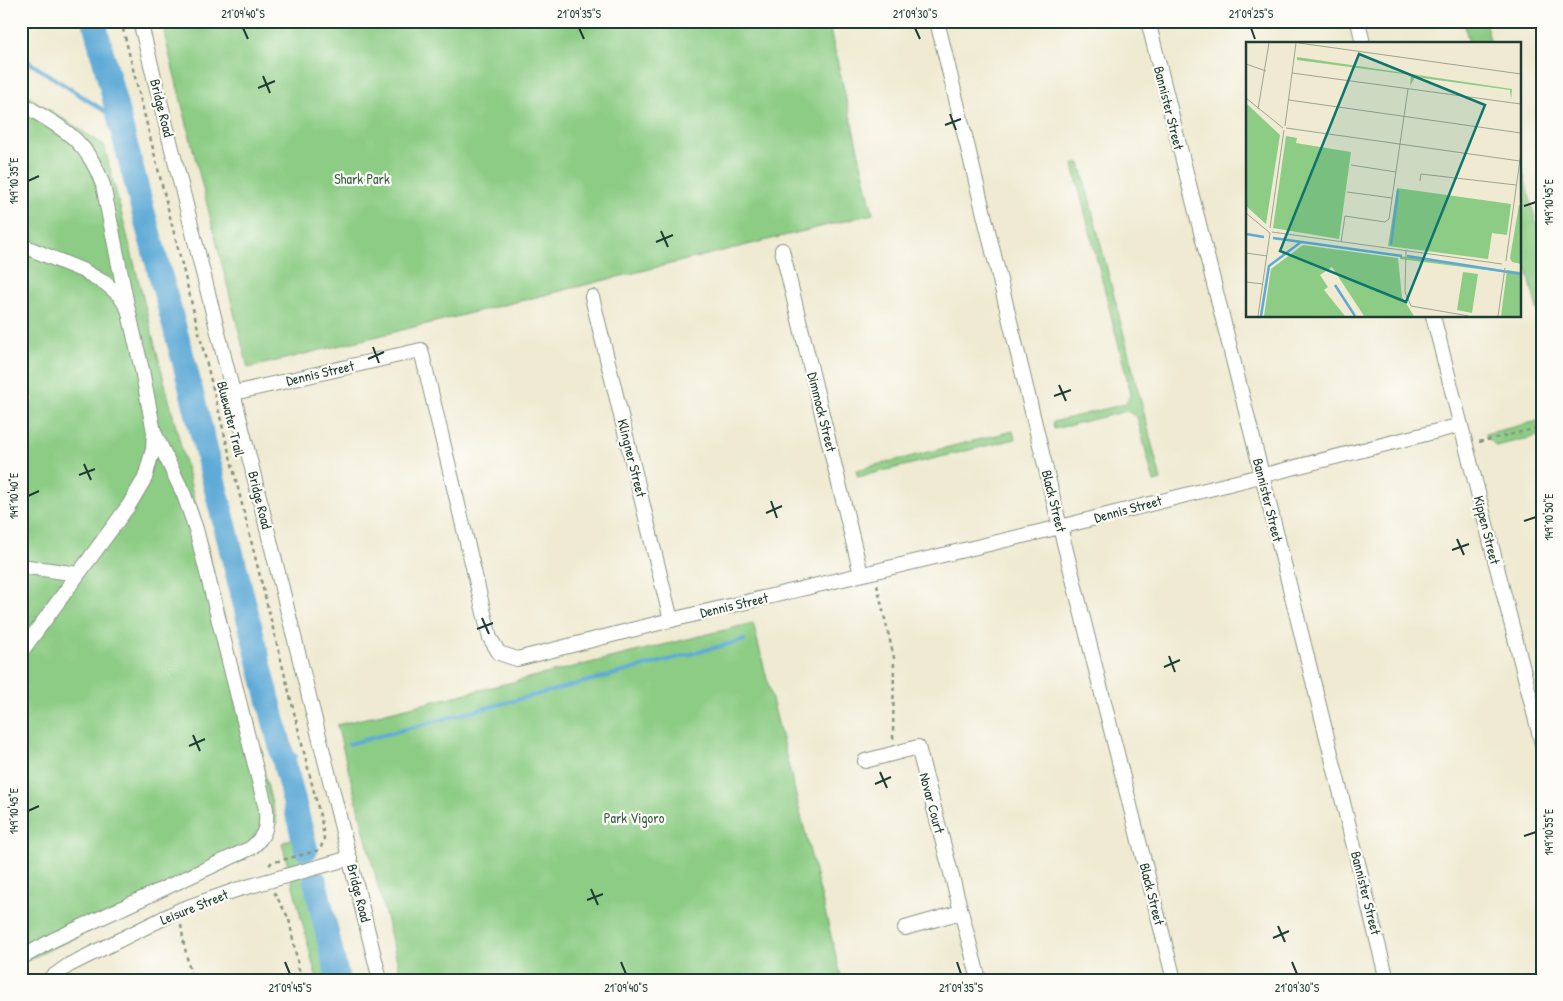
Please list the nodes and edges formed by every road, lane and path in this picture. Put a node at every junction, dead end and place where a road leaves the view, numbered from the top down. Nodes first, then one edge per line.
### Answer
1 (121, 21) edge
2 (140, 21) edge
3 (938, 21) edge
4 (1148, 21) edge
5 (1358, 21) edge
6 (1363, 42) edge
7 (21, 103) edge
8 (21, 245) edge
9 (782, 250) dead end
10 (1542, 285) edge
11 (1542, 295) edge
12 (592, 297) dead end
13 (128, 309) junction
14 (1434, 318) edge
15 (234, 393) junction
16 (1461, 425) junction
17 (1542, 427) edge
18 (154, 432) junction
19 (1466, 446) junction
20 (1262, 475) junction
21 (1060, 527) junction
22 (21, 566) edge
23 (867, 573) junction
24 (78, 574) junction
25 (671, 620) junction
26 (21, 652) edge
27 (1542, 744) edge
28 (892, 754) junction
29 (865, 761) dead end
30 (350, 858) junction
31 (268, 870) dead end
32 (273, 890) dead end
33 (180, 910) junction
34 (961, 912) junction
35 (905, 928) dead end
36 (21, 958) edge
37 (48, 980) edge
38 (192, 980) edge
39 (301, 980) edge
40 (380, 980) edge
41 (979, 980) edge
42 (1174, 980) edge
43 (1387, 980) edge

1 - 31 path, Bluewater Trail
2 - 15 street, Bridge Road
3 - 21 street, Black Street
4 - 20 street, Bannister Street
5 - 6 street
7 - 13 street
8 - 13 street
9 - 23 street, Dimmock Street
10 - 11 path
12 - 25 street, Klingner Street
13 - 18 street
14 - 16 street, Kippen Street
15 - 25 street, Dennis Street
15 - 30 street, Bridge Road
16 - 19 street, Kippen Street
16 - 20 street, Dennis Street
17 - 19 path
18 - 24 street
18 - 36 street
19 - 27 street, Kippen Street
20 - 21 street, Dennis Street
20 - 43 street, Bannister Street
21 - 23 street, Dennis Street
21 - 42 street, Black Street
22 - 24 street
23 - 25 street, Dennis Street
23 - 28 path
24 - 26 street
28 - 29 street, Novar Court
28 - 34 street, Novar Court
30 - 33 street, Leisure Street
30 - 40 street, Bridge Road
32 - 39 path
33 - 37 street, Leisure Street
33 - 38 path
34 - 35 street
34 - 41 street, Novar Court

